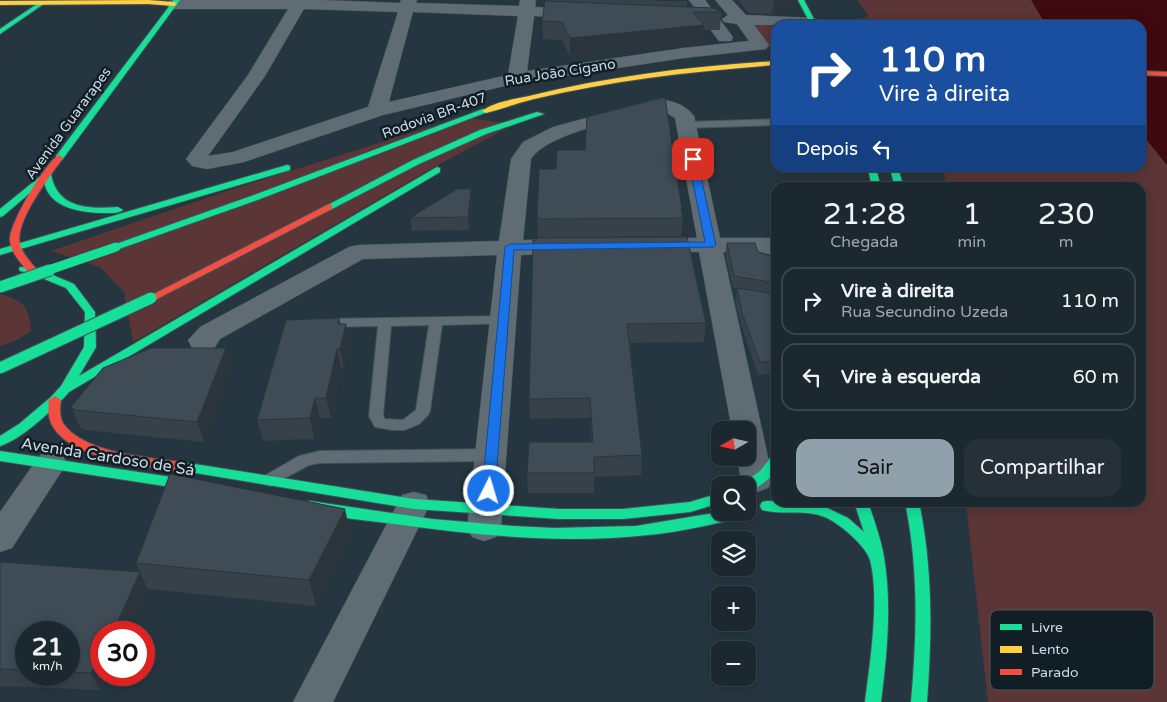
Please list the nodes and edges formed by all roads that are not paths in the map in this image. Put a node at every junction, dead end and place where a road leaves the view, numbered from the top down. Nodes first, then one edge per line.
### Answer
1 (697, 0) edge
2 (723, 0) edge
3 (801, 0) edge
4 (175, 2) edge
5 (300, 2) edge
6 (0, 3) edge
7 (42, 3) junction
8 (408, 3) edge
9 (528, 5) edge
10 (595, 13) edge
11 (692, 17) edge
12 (712, 18) junction
13 (742, 20) junction
14 (811, 20) edge
15 (771, 22) edge
16 (0, 32) edge
17 (732, 49) junction
18 (771, 63) edge
19 (771, 72) edge
20 (1146, 73) edge
21 (1167, 74) edge
22 (517, 78) junction
23 (634, 90) dead end
24 (497, 107) junction
25 (377, 111) junction
26 (685, 120) junction
27 (771, 122) edge
28 (357, 146) dead end
29 (469, 151) dead end
30 (302, 164) dead end
31 (444, 166) dead end
32 (47, 174) junction
33 (173, 201) junction
34 (0, 214) edge
35 (711, 245) junction
36 (596, 246) edge
37 (625, 246) edge
38 (510, 247) junction
39 (15, 248) junction
40 (770, 249) edge
41 (0, 252) edge
42 (16, 268) dead end
43 (32, 270) junction
44 (0, 286) edge
45 (504, 320) junction
46 (436, 321) junction
47 (384, 322) junction
48 (308, 323) edge
49 (203, 344) dead end
50 (0, 368) edge
51 (65, 389) junction
52 (55, 400) junction
53 (745, 421) edge
54 (0, 442) edge
55 (492, 455) junction
56 (0, 456) edge
57 (756, 459) edge
58 (51, 463) junction
59 (270, 480) junction
60 (765, 487) edge
61 (214, 489) edge
62 (756, 499) edge
63 (711, 501) edge
64 (300, 504) edge
65 (814, 507) edge
66 (863, 507) edge
67 (914, 507) edge
68 (408, 513) junction
69 (486, 519) junction
70 (711, 520) edge
71 (0, 539) edge
72 (878, 558) junction
73 (313, 702) edge
74 (874, 702) edge
75 (920, 702) edge

1 - 12 street
2 - 13 street
3 - 14 main road
4 - 5 street
4 - 7 main road
4 - 32 main road, Avenida Guararapes
5 - 8 street
5 - 25 street, Rua João Cigano
6 - 7 main road
7 - 16 main road
8 - 9 street
8 - 25 street
9 - 10 street
9 - 22 street
11 - 12 street
12 - 13 street
12 - 17 street
13 - 15 street
13 - 17 street, Rua João Cigano
17 - 22 street, Rua João Cigano
18 - 24 main road, Rodovia BR-407
19 - 23 main road
20 - 21 main road
22 - 25 street, Rua João Cigano
24 - 28 main road
24 - 44 main road, Rodovia BR-407, bridge
26 - 27 lane
26 - 35 street
26 - 38 street
29 - 50 main road, Rodovia BR-407, bridge
30 - 33 main road
31 - 51 main road
32 - 33 main road
32 - 34 main road
32 - 39 main road, Avenida Guararapes
33 - 39 main road
35 - 37 street
35 - 40 street
35 - 53 street
36 - 38 street
38 - 45 street
38 - 49 street
39 - 41 main road
39 - 43 main road
42 - 43 main road
43 - 51 main road
45 - 46 lane
45 - 55 street
46 - 47 lane
46 - 47 lane
47 - 48 lane
51 - 52 main road
52 - 54 main road
52 - 59 main road, Avenida Cardoso de Sá
55 - 59 lane
55 - 69 street
56 - 58 main road, Avenida Cardoso de Sá
57 - 60 street
58 - 61 main road, Avenida Cardoso de Sá
58 - 71 street
59 - 68 main road, Avenida Cardoso de Sá
60 - 62 main road, Avenida Cardoso de Sá
63 - 69 main road, Avenida Cardoso de Sá
64 - 68 main road, Avenida Cardoso de Sá
65 - 72 main road, Avenida Cardoso de Sá
66 - 72 main road
67 - 75 main road
68 - 69 main road, Avenida Cardoso de Sá
68 - 69 main road, Avenida Cardoso de Sá
68 - 73 street
69 - 70 main road, Avenida Cardoso de Sá
72 - 74 main road

